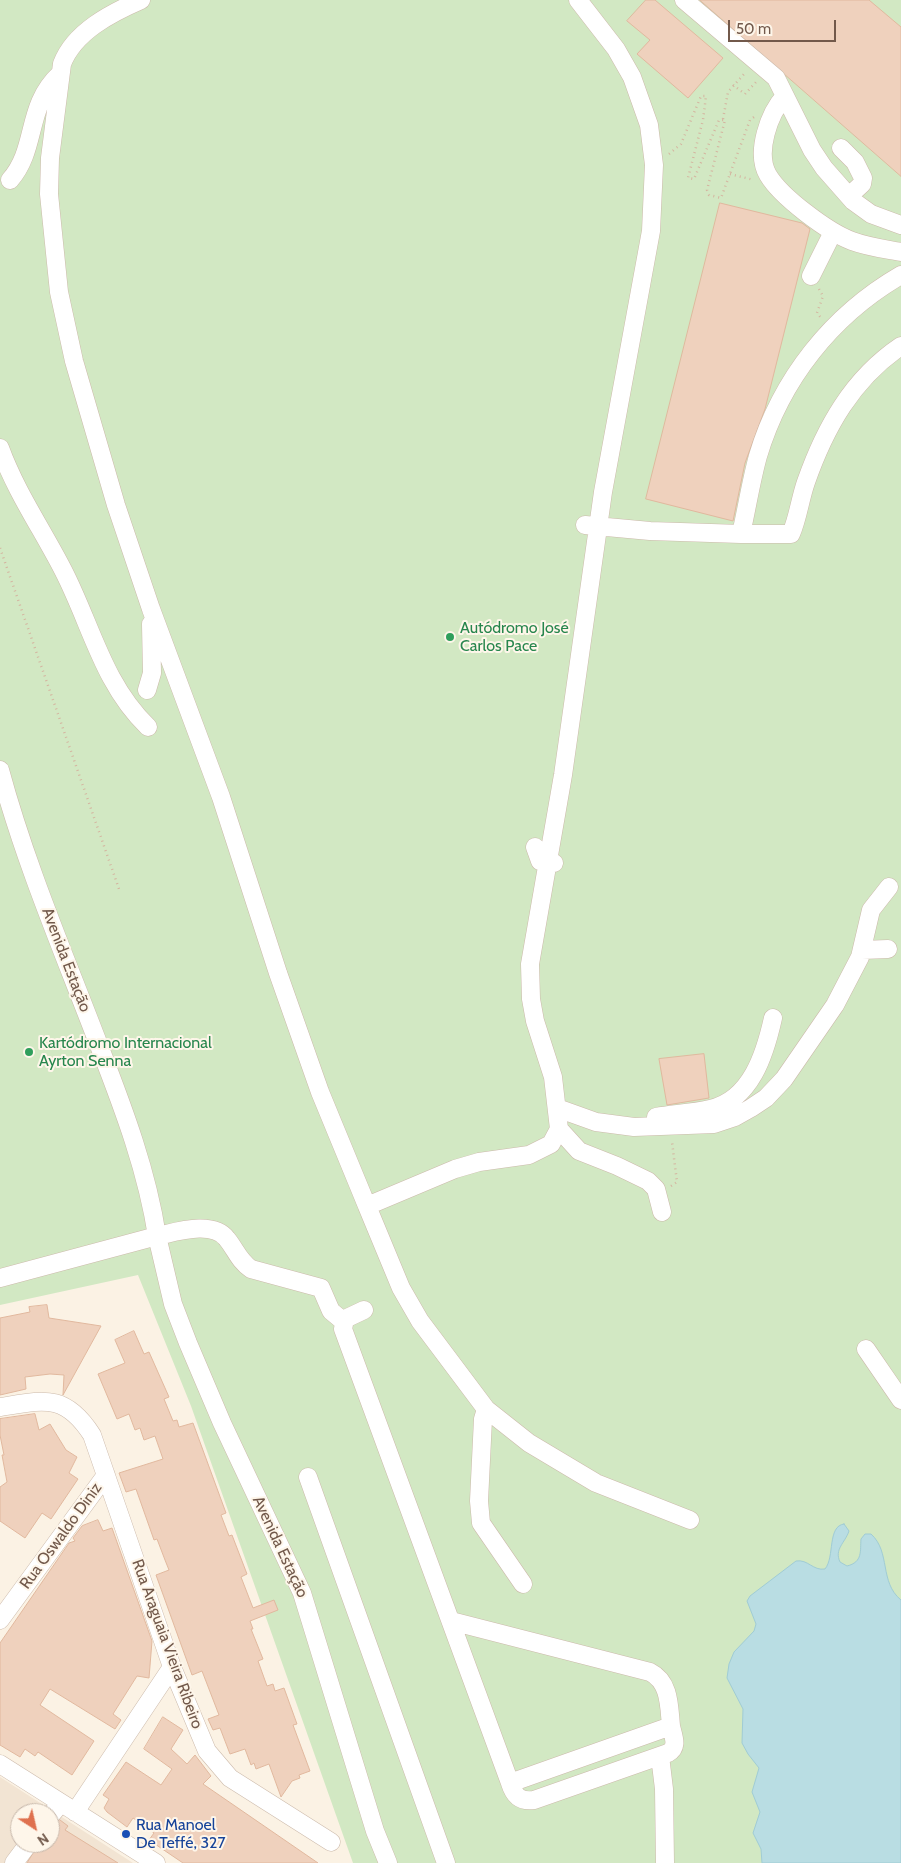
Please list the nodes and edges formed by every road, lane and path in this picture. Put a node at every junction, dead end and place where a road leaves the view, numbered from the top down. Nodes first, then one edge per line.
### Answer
1 (140, 0) edge
2 (578, 0) edge
3 (684, 0) edge
4 (749, 68) dead end
5 (767, 70) junction
6 (60, 74) junction
7 (733, 85) junction
8 (785, 96) junction
9 (755, 117) dead end
10 (723, 119) junction
11 (841, 148) dead end
12 (654, 165) junction
13 (10, 180) dead end
14 (849, 196) junction
15 (901, 225) edge
16 (833, 232) junction
17 (901, 252) edge
18 (901, 275) edge
19 (811, 276) joint
20 (823, 320) dead end
21 (901, 346) edge
22 (0, 448) edge
23 (592, 526) junction
24 (741, 534) junction
25 (0, 548) edge
26 (151, 609) junction
27 (147, 690) dead end
28 (148, 727) dead end
29 (0, 770) edge
30 (535, 847) dead end
31 (551, 863) junction
32 (889, 887) dead end
33 (119, 889) dead end
34 (888, 948) dead end
35 (862, 950) junction
36 (773, 1018) dead end
37 (557, 1108) junction
38 (670, 1126) junction
39 (634, 1127) junction
40 (559, 1129) junction
41 (656, 1189) junction
42 (367, 1206) junction
43 (662, 1212) dead end
44 (157, 1236) junction
45 (0, 1278) edge
46 (364, 1310) dead end
47 (343, 1321) junction
48 (866, 1349) dead end
49 (901, 1400) edge
50 (0, 1407) edge
51 (486, 1409) junction
52 (106, 1475) junction
53 (308, 1477) dead end
54 (690, 1520) dead end
55 (523, 1584) dead end
56 (0, 1620) edge
57 (450, 1622) junction
58 (172, 1667) junction
59 (671, 1726) junction
60 (660, 1756) junction
61 (0, 1764) edge
62 (510, 1783) junction
63 (62, 1810) edge
64 (331, 1842) dead end
65 (22, 1853) edge
66 (14, 1863) edge
67 (156, 1863) edge
68 (388, 1863) edge
69 (446, 1863) edge
70 (665, 1863) edge

1 - 6 street
2 - 12 street
3 - 5 street
4 - 7 path
5 - 7 path
5 - 8 street
6 - 13 street
6 - 26 street
7 - 10 path
8 - 14 street
8 - 16 street
9 - 10 path
10 - 12 path
11 - 14 street
12 - 23 street
14 - 15 street
16 - 17 street
16 - 19 street
18 - 24 street
19 - 20 path
21 - 24 street
22 - 28 street
23 - 24 street
23 - 31 street
25 - 33 path
26 - 27 street
26 - 42 street
29 - 44 street, Avenida Estação
30 - 31 street
31 - 37 street
32 - 35 street
34 - 35 street
35 - 38 street
36 - 39 street
37 - 39 street
37 - 40 street
38 - 39 street
38 - 41 path
40 - 41 street
40 - 42 street
41 - 43 street
42 - 51 street
44 - 45 street
44 - 47 street
44 - 68 street, Avenida Estação
46 - 47 street
47 - 57 street
48 - 49 street
50 - 52 street, Rua Araguaia Vieira Ribeiro
51 - 54 street
51 - 55 street
52 - 56 street, Rua Oswaldo Diniz
52 - 58 street, Rua Araguaia Vieira Ribeiro
53 - 69 street
57 - 59 street
57 - 62 street
58 - 63 street
58 - 64 street, Rua Araguaia Vieira Ribeiro
59 - 60 street
59 - 62 street
60 - 62 street
60 - 70 street
61 - 63 street
63 - 67 street
65 - 66 street

